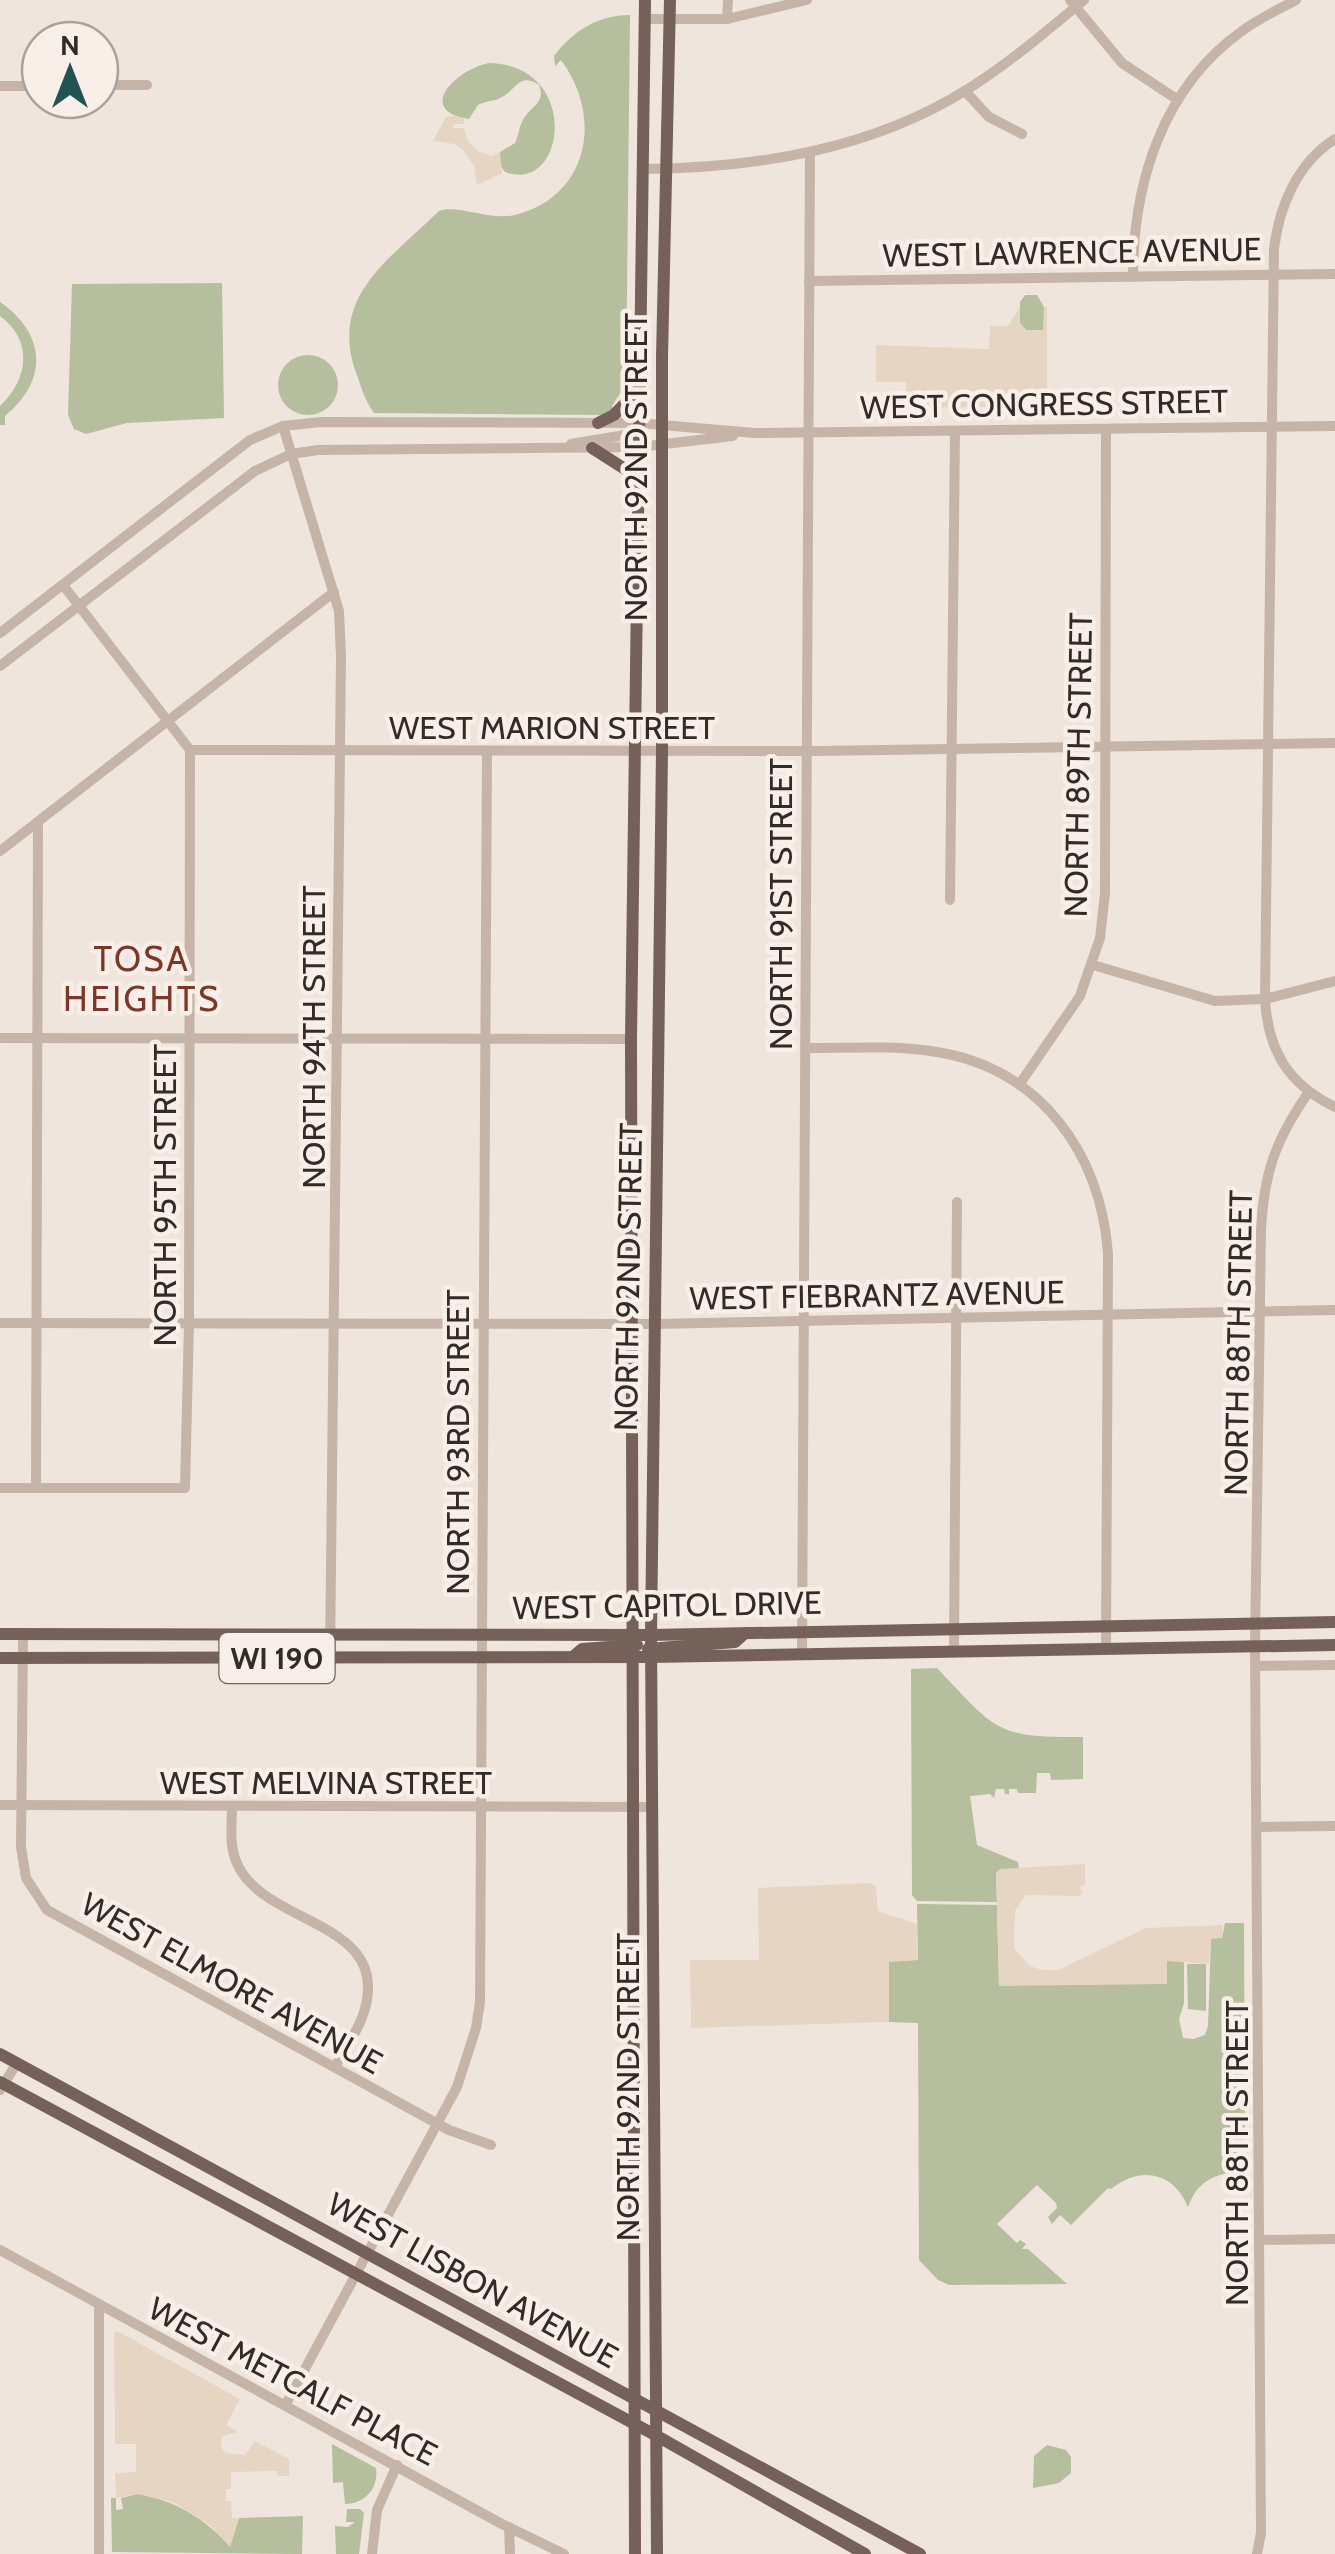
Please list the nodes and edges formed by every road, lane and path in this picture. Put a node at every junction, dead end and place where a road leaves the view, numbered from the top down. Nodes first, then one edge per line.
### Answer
1 (645, 0) edge
2 (670, 0) edge
3 (728, 0) edge
4 (807, 0) edge
5 (1296, 0) edge
6 (1077, 2) edge
7 (645, 18) junction
8 (728, 19) junction
9 (670, 20) junction
10 (147, 84) dead end
11 (120, 85) edge
12 (966, 90) junction
13 (1178, 100) junction
14 (1022, 134) dead end
15 (1335, 139) edge
16 (810, 153) junction
17 (643, 169) junction
18 (666, 169) junction
19 (1274, 274) junction
20 (1335, 274) edge
21 (1133, 277) junction
22 (809, 281) junction
23 (640, 388) junction
24 (598, 423) junction
25 (284, 426) junction
26 (663, 426) junction
27 (1272, 426) junction
28 (1335, 426) edge
29 (639, 428) junction
30 (1106, 430) junction
31 (807, 432) junction
32 (955, 432) junction
33 (754, 433) junction
34 (663, 445) junction
35 (561, 447) junction
36 (592, 448) junction
37 (639, 448) junction
38 (291, 454) junction
39 (638, 478) junction
40 (63, 585) junction
41 (334, 592) junction
42 (79, 606) junction
43 (0, 633) edge
44 (0, 666) edge
45 (170, 721) junction
46 (1335, 743) edge
47 (1268, 744) junction
48 (1103, 746) junction
49 (952, 748) junction
50 (190, 750) junction
51 (662, 751) junction
52 (805, 751) junction
53 (339, 752) junction
54 (487, 752) junction
55 (635, 752) junction
56 (38, 822) junction
57 (0, 851) edge
58 (950, 900) dead end
59 (1093, 965) junction
60 (1335, 982) edge
61 (1264, 998) junction
62 (0, 1038) edge
63 (39, 1038) junction
64 (191, 1038) junction
65 (338, 1038) junction
66 (486, 1038) junction
67 (631, 1039) junction
68 (806, 1048) junction
69 (1020, 1085) junction
70 (1308, 1094) junction
71 (1335, 1107) edge
72 (957, 1202) dead end
73 (1335, 1310) edge
74 (1260, 1312) junction
75 (1108, 1315) junction
76 (957, 1318) junction
77 (804, 1320) junction
78 (0, 1323) edge
79 (39, 1323) junction
80 (189, 1323) junction
81 (336, 1323) junction
82 (482, 1324) junction
83 (632, 1324) junction
84 (655, 1324) junction
85 (0, 1488) edge
86 (36, 1488) junction
87 (1335, 1622) edge
88 (1256, 1624) junction
89 (1106, 1626) junction
90 (954, 1629) junction
91 (803, 1632) junction
92 (0, 1634) edge
93 (23, 1634) junction
94 (330, 1634) junction
95 (481, 1634) junction
96 (632, 1646) junction
97 (652, 1646) junction
98 (1335, 1646) edge
99 (1256, 1647) junction
100 (1106, 1650) junction
101 (954, 1652) junction
102 (802, 1655) junction
103 (0, 1658) edge
104 (22, 1658) junction
105 (330, 1658) junction
106 (483, 1658) junction
107 (1335, 1665) edge
108 (1256, 1666) junction
109 (0, 1805) edge
110 (22, 1805) junction
111 (652, 1806) junction
112 (482, 1807) junction
113 (232, 1808) junction
114 (633, 1808) junction
115 (1335, 1826) edge
116 (1259, 1828) junction
117 (0, 2054) edge
118 (17, 2063) junction
119 (336, 2067) junction
120 (1, 2085) edge
121 (439, 2124) junction
122 (491, 2145) dead end
123 (655, 2222) junction
124 (633, 2223) junction
125 (1335, 2239) edge
126 (1262, 2240) junction
127 (0, 2250) edge
128 (367, 2252) junction
129 (355, 2274) junction
130 (99, 2304) junction
131 (634, 2400) junction
132 (286, 2404) junction
133 (656, 2413) junction
134 (634, 2425) junction
135 (657, 2436) junction
136 (397, 2465) junction
137 (509, 2527) junction
138 (878, 2532) junction
139 (99, 2554) edge
140 (372, 2554) edge
141 (510, 2554) edge
142 (564, 2554) edge
143 (636, 2554) edge
144 (657, 2554) edge
145 (866, 2554) edge
146 (920, 2554) edge
147 (1257, 2554) edge

1 - 7 main road, NORTH 92ND STREET
2 - 9 main road, NORTH 92ND STREET
3 - 8 street
4 - 8 street
5 - 13 street
6 - 12 street
6 - 13 street
7 - 9 street
7 - 17 main road, NORTH 92ND STREET
8 - 9 street
9 - 18 main road, NORTH 92ND STREET
10 - 11 street
12 - 14 street
12 - 16 street
13 - 21 street
15 - 19 street
16 - 18 street
16 - 22 street, NORTH 91ST STREET
17 - 18 street
17 - 23 main road, NORTH 92ND STREET
18 - 26 main road, NORTH 92ND STREET
19 - 20 street, WEST LAWRENCE AVENUE
19 - 21 street, WEST LAWRENCE AVENUE
19 - 27 street
21 - 22 street, WEST LAWRENCE AVENUE
22 - 31 street, NORTH 91ST STREET
23 - 24 main road
23 - 29 main road, NORTH 92ND STREET
24 - 25 street, WEST CONGRESS STREET
24 - 29 street, WEST CONGRESS STREET
25 - 38 street, NORTH 94TH STREET
25 - 40 street
26 - 29 street, WEST CONGRESS STREET
26 - 33 street, WEST CONGRESS STREET
26 - 34 main road, NORTH 92ND STREET
27 - 28 street, WEST CONGRESS STREET
27 - 30 street, WEST CONGRESS STREET
27 - 47 street
29 - 35 street
29 - 37 main road, NORTH 92ND STREET
30 - 32 street, WEST CONGRESS STREET
30 - 48 street, NORTH 89TH STREET
31 - 32 street, WEST CONGRESS STREET
31 - 33 street, WEST CONGRESS STREET
31 - 52 street, NORTH 91ST STREET
32 - 49 street
33 - 34 street, WEST CONGRESS STREET
34 - 37 street, WEST CONGRESS STREET
34 - 51 main road, NORTH 92ND STREET
35 - 36 street, WEST CONGRESS STREET
35 - 38 street, WEST CONGRESS STREET
36 - 37 street, WEST CONGRESS STREET
36 - 39 main road
37 - 39 main road, NORTH 92ND STREET
38 - 41 street, NORTH 94TH STREET
38 - 42 street
39 - 55 main road, NORTH 92ND STREET
40 - 42 street
40 - 43 street
41 - 45 street
41 - 53 street, NORTH 94TH STREET
42 - 44 street
42 - 45 street
45 - 50 street
45 - 56 street
46 - 47 street, WEST MARION STREET
47 - 48 street, WEST MARION STREET
47 - 61 street
48 - 49 street, WEST MARION STREET
48 - 59 street, NORTH 89TH STREET
49 - 52 street, WEST MARION STREET
49 - 58 street
50 - 53 street, WEST MARION STREET
50 - 64 street, NORTH 95TH STREET
51 - 52 street, WEST MARION STREET
51 - 55 street, WEST MARION STREET
51 - 84 main road, NORTH 92ND STREET
52 - 68 street, NORTH 91ST STREET
53 - 54 street, WEST MARION STREET
53 - 65 street, NORTH 94TH STREET
54 - 55 street, WEST MARION STREET
54 - 66 street, NORTH 93RD STREET
55 - 67 main road, NORTH 92ND STREET
56 - 57 street
56 - 63 street
59 - 61 street
59 - 69 street, NORTH 89TH STREET
60 - 61 street
61 - 70 street
62 - 63 street
63 - 64 street
63 - 79 street
64 - 65 street
64 - 80 street, NORTH 95TH STREET
65 - 66 street
65 - 81 street, NORTH 94TH STREET
66 - 67 street
66 - 82 street, NORTH 93RD STREET
67 - 83 main road, NORTH 92ND STREET
68 - 69 street
68 - 77 street, NORTH 91ST STREET
69 - 75 street
70 - 71 street
70 - 74 street, NORTH 88TH STREET
72 - 76 street
73 - 74 street, WEST FIEBRANTZ AVENUE
74 - 75 street, WEST FIEBRANTZ AVENUE
74 - 88 street, NORTH 88TH STREET
75 - 76 street, WEST FIEBRANTZ AVENUE
75 - 89 street
76 - 77 street, WEST FIEBRANTZ AVENUE
76 - 90 street
77 - 84 street, WEST FIEBRANTZ AVENUE
77 - 91 street, NORTH 91ST STREET
78 - 79 street, WEST FIEBRANTZ AVENUE
79 - 80 street, WEST FIEBRANTZ AVENUE
79 - 86 street
80 - 81 street, WEST FIEBRANTZ AVENUE
80 - 86 street, NORTH 95TH STREET
81 - 82 street, WEST FIEBRANTZ AVENUE
81 - 94 street, NORTH 94TH STREET
82 - 83 street, WEST FIEBRANTZ AVENUE
82 - 95 street, NORTH 93RD STREET
83 - 84 street, WEST FIEBRANTZ AVENUE
83 - 96 main road, NORTH 92ND STREET
84 - 97 main road, NORTH 92ND STREET
85 - 86 street
87 - 88 main road, WEST CAPITOL DRIVE
88 - 89 main road, WEST CAPITOL DRIVE
88 - 99 street, NORTH 88TH STREET
89 - 90 main road, WEST CAPITOL DRIVE
89 - 100 street
90 - 91 main road, WEST CAPITOL DRIVE
90 - 101 street
91 - 97 main road, WEST CAPITOL DRIVE
91 - 102 street, NORTH 91ST STREET
92 - 93 main road, WEST CAPITOL DRIVE / WI 190
93 - 94 main road, WEST CAPITOL DRIVE / WI 190
93 - 104 street, WEST ELMORE AVENUE
94 - 95 main road, WEST CAPITOL DRIVE / WI 190
94 - 105 street, NORTH 94TH STREET
95 - 96 main road, WEST CAPITOL DRIVE / WI 190
95 - 106 street, NORTH 93RD STREET
96 - 97 main road, WEST CAPITOL DRIVE / WI 190
96 - 97 main road, WEST CAPITOL DRIVE / WI 190
96 - 106 main road, WEST CAPITOL DRIVE / WI 190
96 - 114 main road, NORTH 92ND STREET
97 - 102 main road, WEST CAPITOL DRIVE / WI 190
97 - 111 main road, NORTH 92ND STREET
98 - 99 main road, WEST CAPITOL DRIVE / WI 190
99 - 100 main road, WEST CAPITOL DRIVE / WI 190
99 - 108 street, NORTH 88TH STREET
100 - 101 main road, WEST CAPITOL DRIVE / WI 190
101 - 102 main road, WEST CAPITOL DRIVE / WI 190
103 - 104 main road, WEST CAPITOL DRIVE / WI 190
104 - 105 main road, WEST CAPITOL DRIVE / WI 190
104 - 110 street, WEST ELMORE AVENUE
105 - 106 main road, WEST CAPITOL DRIVE / WI 190
106 - 112 street, NORTH 93RD STREET
107 - 108 street
108 - 116 street, NORTH 88TH STREET
109 - 110 street, WEST MELVINA STREET
110 - 113 street, WEST MELVINA STREET
110 - 119 street, WEST ELMORE AVENUE
111 - 114 street, WEST MELVINA STREET
111 - 123 main road, NORTH 92ND STREET
112 - 113 street, WEST MELVINA STREET
112 - 114 street, WEST MELVINA STREET
112 - 121 street, NORTH 93RD STREET
113 - 119 street
114 - 124 main road, NORTH 92ND STREET
115 - 116 street
116 - 126 street, NORTH 88TH STREET
117 - 118 main road, WEST LISBON AVENUE
118 - 120 street
118 - 128 main road, WEST LISBON AVENUE
119 - 121 street, WEST ELMORE AVENUE
120 - 129 main road, WEST LISBON AVENUE
121 - 122 street, WEST ELMORE AVENUE
121 - 128 street, NORTH 93RD STREET
123 - 124 main road
123 - 133 main road, NORTH 92ND STREET
124 - 131 main road, NORTH 92ND STREET
125 - 126 street
126 - 147 street, NORTH 88TH STREET
127 - 130 street, WEST METCALF PLACE
128 - 129 street, NORTH 93RD STREET
128 - 131 main road, WEST LISBON AVENUE
129 - 132 street, NORTH 93RD STREET
129 - 134 main road, WEST LISBON AVENUE
130 - 132 street, WEST METCALF PLACE
130 - 139 street
131 - 133 main road, WEST LISBON AVENUE
131 - 134 main road, NORTH 92ND STREET
132 - 136 street, WEST METCALF PLACE
133 - 135 main road, NORTH 92ND STREET
133 - 138 main road, WEST LISBON AVENUE
134 - 135 main road, WEST LISBON AVENUE
134 - 143 main road, NORTH 92ND STREET
135 - 144 main road, NORTH 92ND STREET
135 - 145 main road, WEST LISBON AVENUE
136 - 137 street, WEST METCALF PLACE
136 - 140 street
137 - 141 street
137 - 142 street, WEST METCALF PLACE
138 - 145 street
138 - 146 main road, WEST LISBON AVENUE

